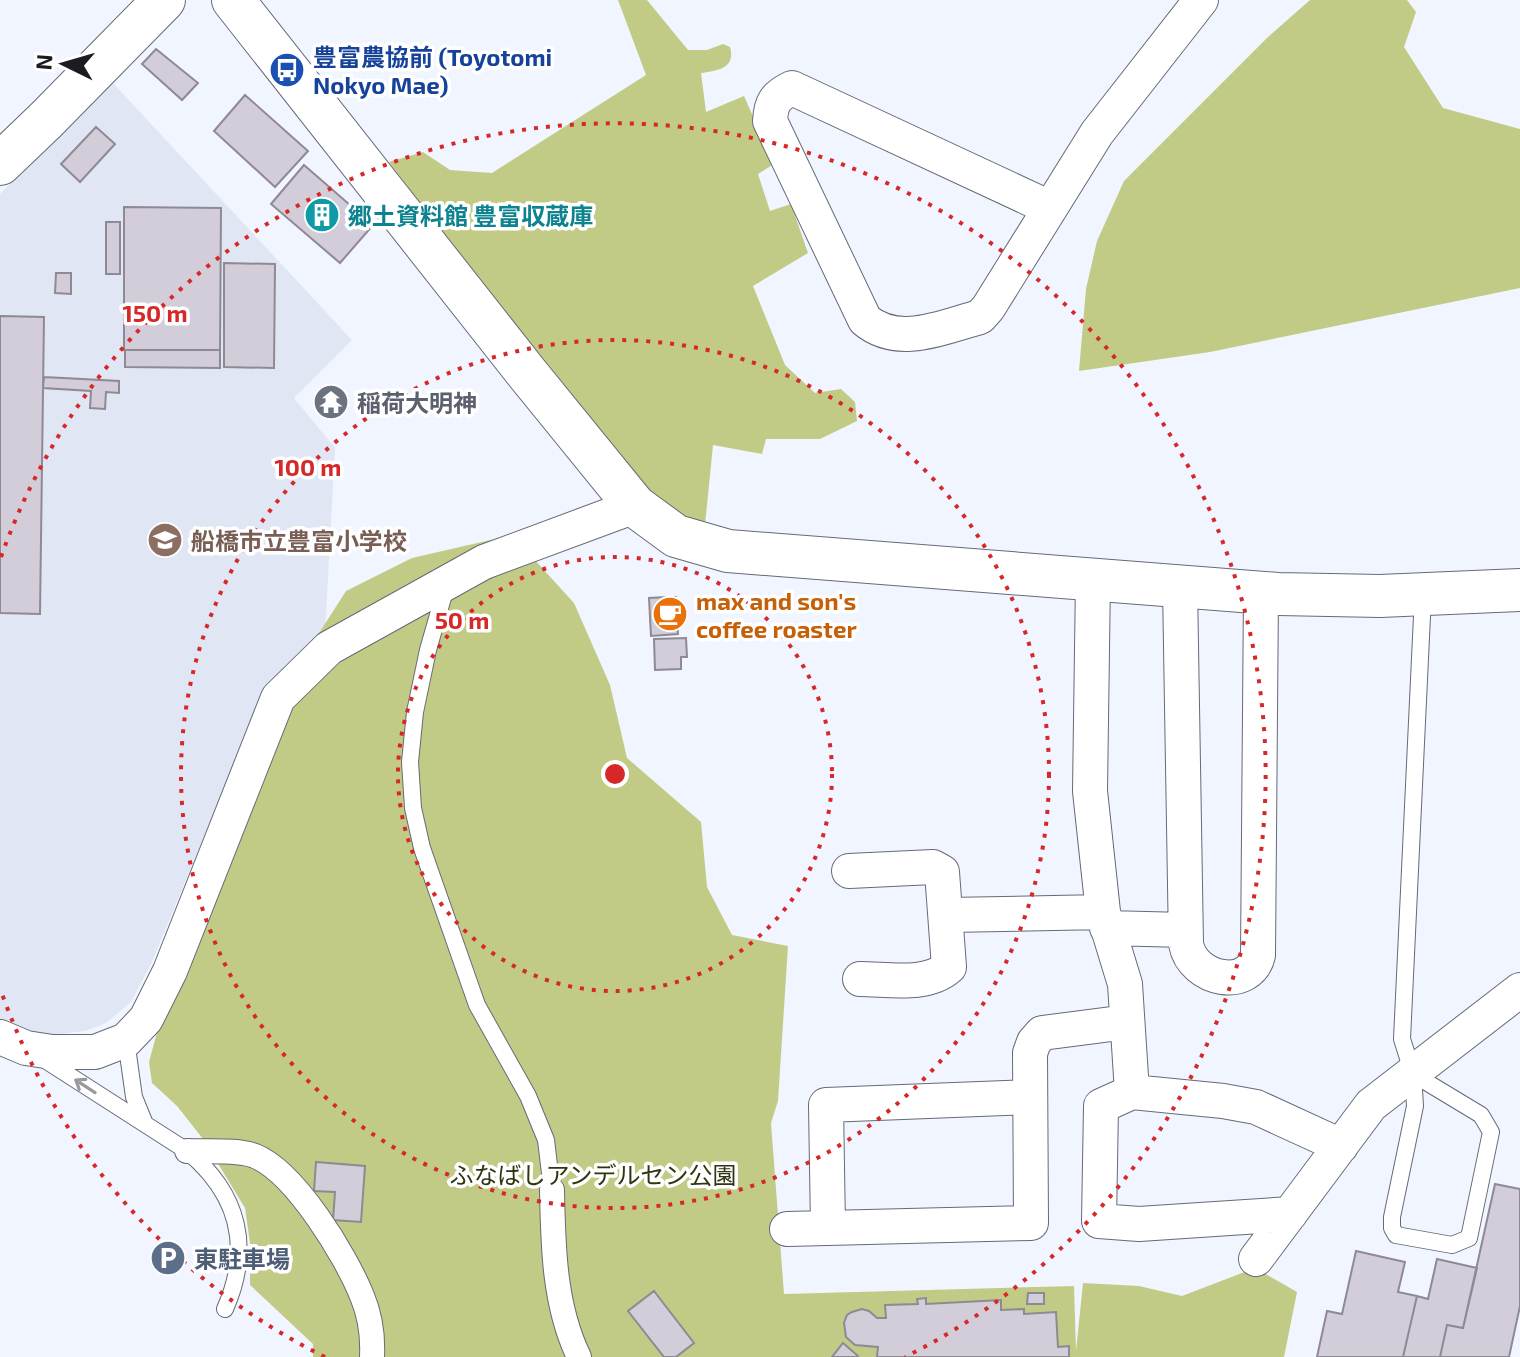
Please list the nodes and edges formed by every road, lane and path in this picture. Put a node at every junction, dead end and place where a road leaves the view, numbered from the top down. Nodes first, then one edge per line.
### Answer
1 (164, 0) edge
2 (233, 0) edge
3 (1201, 0) edge
4 (0, 164) edge
5 (1050, 208) junction
6 (635, 506) junction
7 (1093, 579) junction
8 (448, 582) junction
9 (1180, 586) junction
10 (1520, 590) edge
11 (1261, 592) junction
12 (1423, 595) junction
13 (849, 871) dead end
14 (947, 915) junction
15 (1105, 920) junction
16 (1185, 930) junction
17 (860, 979) dead end
18 (1520, 990) edge
19 (1127, 1022) junction
20 (126, 1040) junction
21 (13, 1042) edge
22 (1413, 1074) junction
23 (1132, 1092) junction
24 (1030, 1097) junction
25 (145, 1124) junction
26 (1341, 1146) junction
27 (187, 1151) junction
28 (552, 1190) joint
29 (1290, 1214) junction
30 (828, 1228) junction
31 (787, 1229) dead end
32 (1256, 1259) dead end
33 (225, 1309) dead end
34 (372, 1357) edge
35 (579, 1357) edge

1 - 4 street
2 - 6 street
3 - 5 street
5 - 5 street
6 - 7 street
6 - 8 street
7 - 9 street
7 - 15 street
8 - 20 street
8 - 28 lane
9 - 11 street
9 - 16 street
10 - 12 street
11 - 12 street
11 - 16 street
12 - 22 lane
13 - 14 street
14 - 15 street
14 - 17 street
15 - 16 street
15 - 19 street
18 - 22 street
19 - 23 street
19 - 24 street
20 - 21 street
20 - 25 lane
25 -> 21 lane
22 - 22 lane
22 - 26 street
23 - 26 street
23 - 29 street
24 - 30 street
24 - 30 street
25 - 27 lane
26 - 29 street
27 - 33 lane
27 - 34 street
28 - 35 street
29 - 32 street
30 - 31 street

